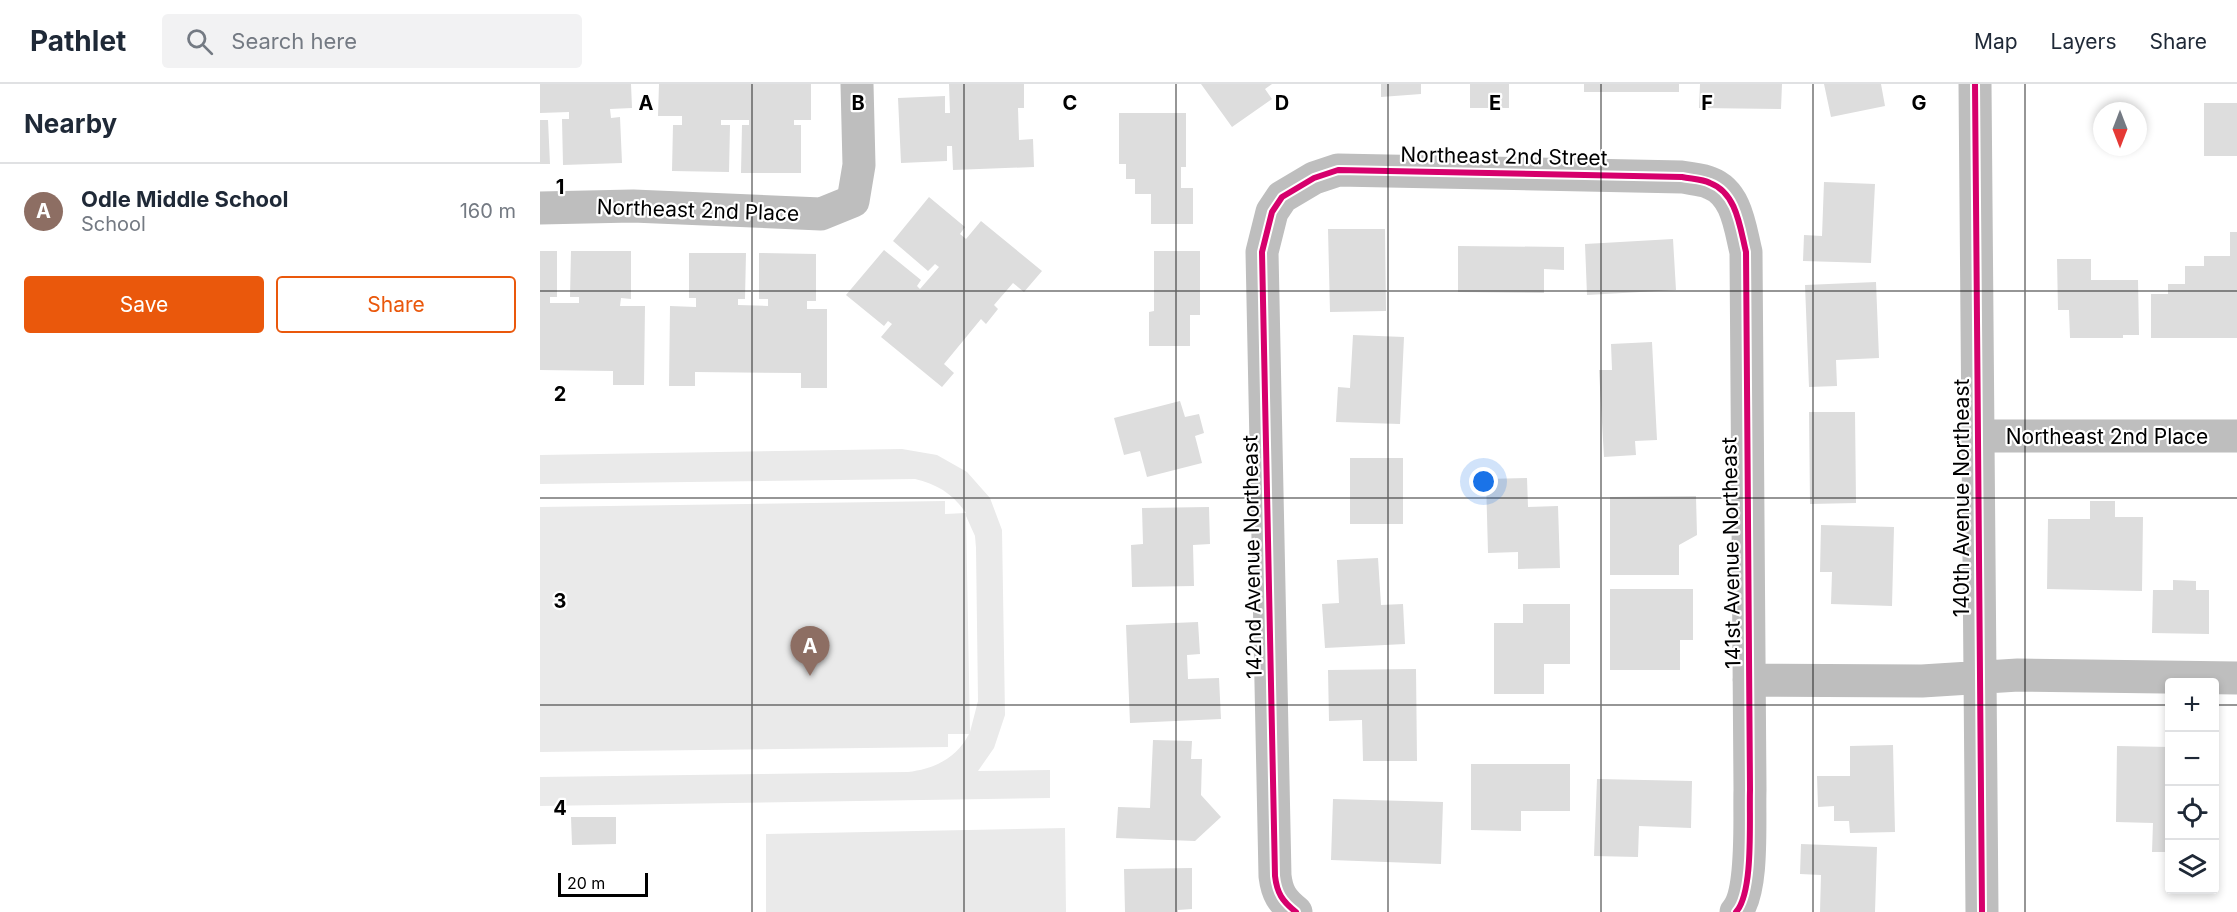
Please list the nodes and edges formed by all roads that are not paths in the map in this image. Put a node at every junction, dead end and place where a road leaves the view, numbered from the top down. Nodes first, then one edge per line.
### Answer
1 (857, 84) edge
2 (1974, 84) edge
3 (1727, 195) joint
4 (1282, 197) joint
5 (540, 208) edge
6 (1977, 436) junction
7 (2237, 436) edge
8 (1978, 677) junction
9 (2237, 678) edge
10 (1749, 680) junction
11 (1296, 912) edge
12 (1736, 912) edge
13 (1982, 912) edge

1 - 5 street, Northeast 2nd Place
2 - 6 street, 140th Avenue Northeast
3 - 4 street, Northeast 2nd Street
3 - 10 street, 141st Avenue Northeast
4 - 11 street, 142nd Avenue Northeast
6 - 7 street, Northeast 2nd Place
6 - 8 street, 140th Avenue Northeast
8 - 9 street
8 - 10 street
8 - 13 street, 140th Avenue Northeast
10 - 12 street, 141st Avenue Northeast

